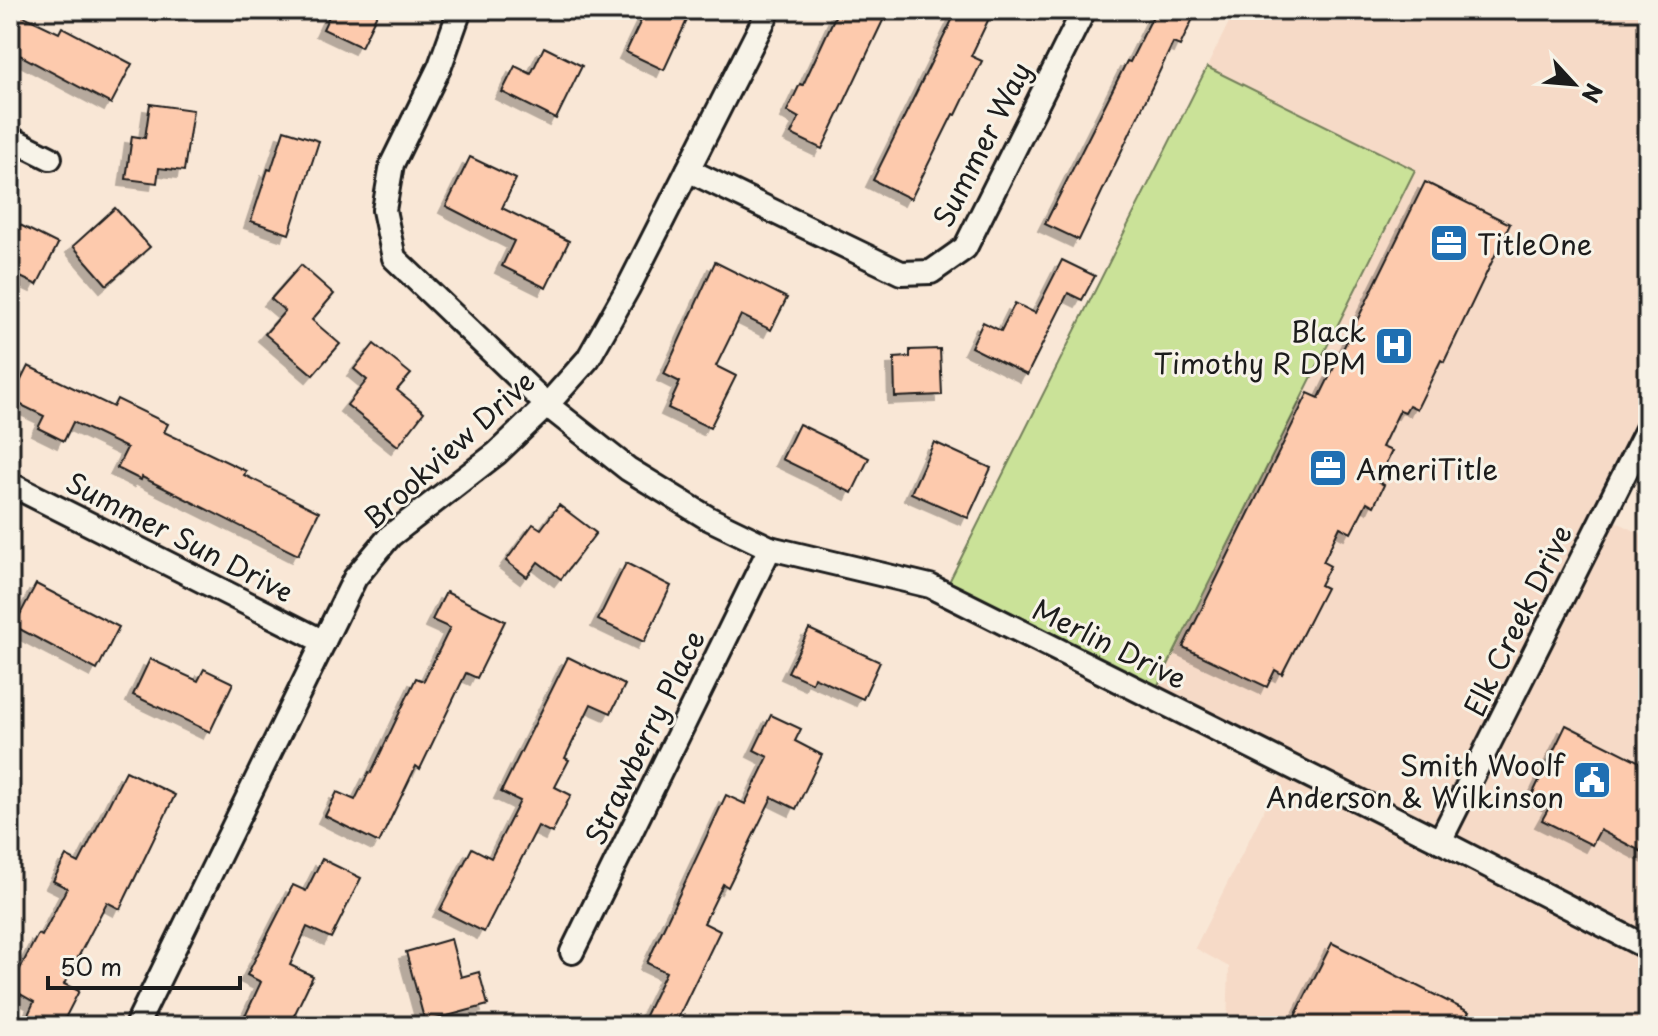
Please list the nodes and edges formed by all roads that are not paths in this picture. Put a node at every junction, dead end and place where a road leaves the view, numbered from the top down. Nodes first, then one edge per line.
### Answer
1 (460, 10) edge
2 (769, 10) edge
3 (1084, 10) edge
4 (10, 138) edge
5 (50, 158) dead end
6 (688, 170) junction
7 (547, 405) junction
8 (1648, 427) edge
9 (10, 484) edge
10 (770, 548) junction
11 (324, 642) junction
12 (1440, 841) junction
13 (1648, 948) edge
14 (572, 952) dead end
15 (136, 1026) edge

1 - 7 street, Merlin Drive
2 - 6 street, Brookview Drive
3 - 6 street, Summer Way
4 - 5 street
6 - 7 street, Brookview Drive
7 - 10 street, Merlin Drive
7 - 11 street, Brookview Drive
8 - 12 street, Elk Creek Drive
9 - 11 street, Summer Sun Drive
10 - 12 street, Merlin Drive
10 - 14 street, Strawberry Place
11 - 15 street, Brookview Drive
12 - 13 street, Merlin Drive

